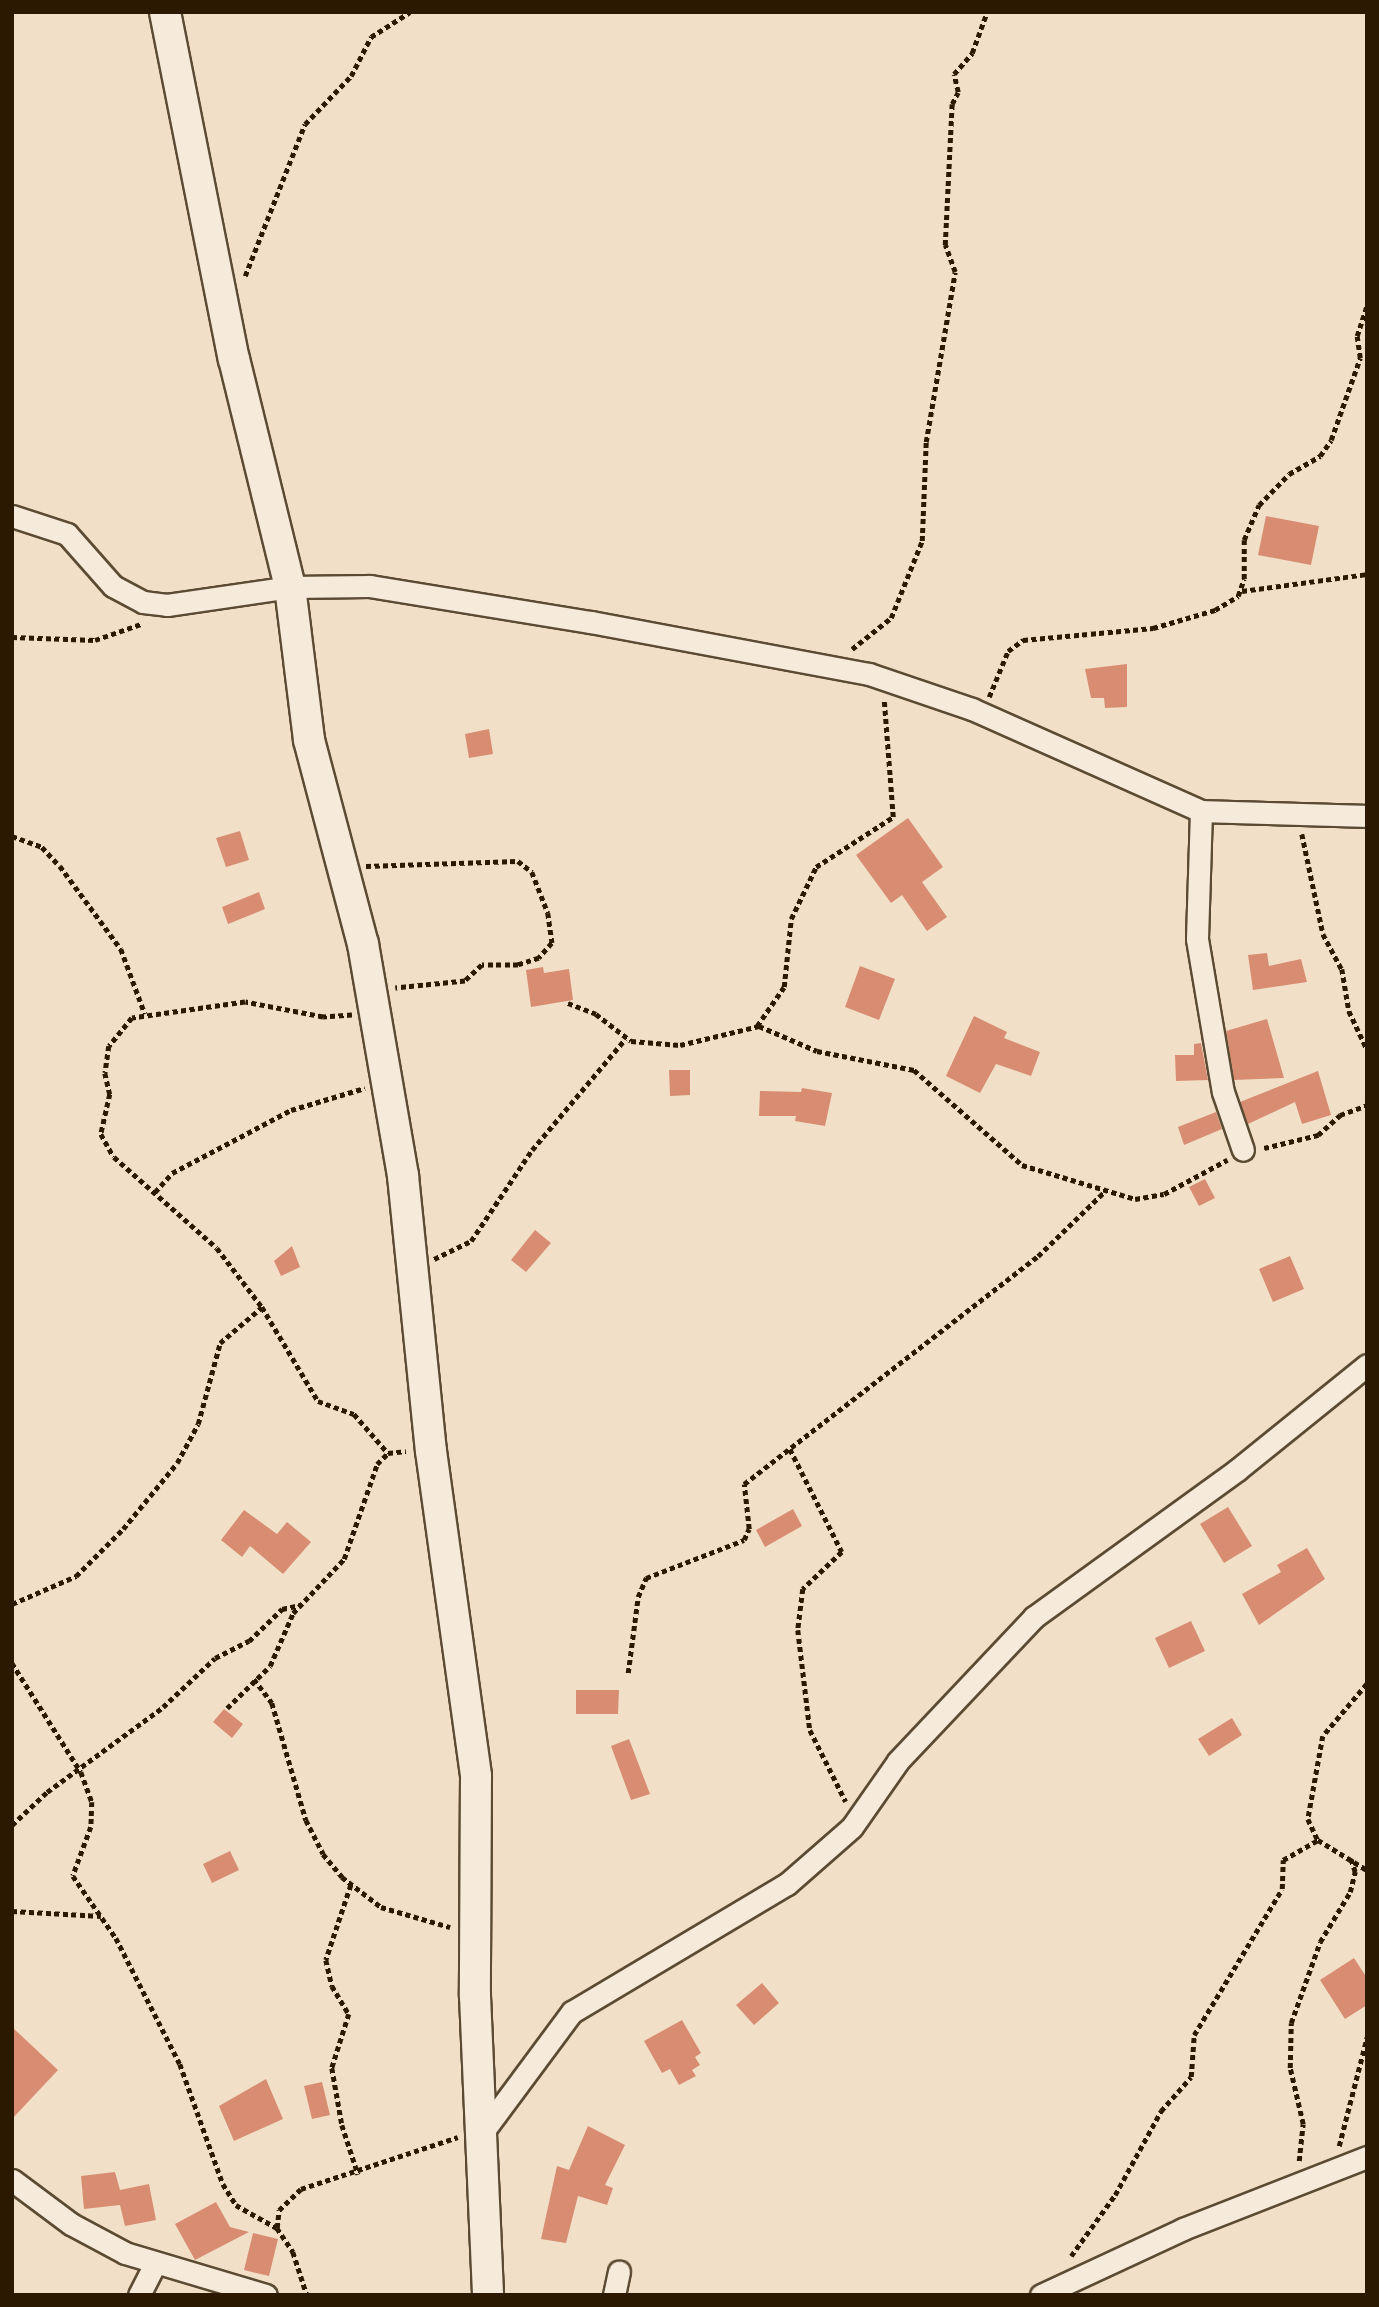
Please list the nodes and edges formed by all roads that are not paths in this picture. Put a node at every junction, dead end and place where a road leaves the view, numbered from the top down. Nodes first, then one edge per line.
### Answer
1 (165, 12) edge
2 (12, 516) edge
3 (290, 587) junction
4 (1201, 811) junction
5 (1367, 816) edge
6 (1243, 1150) road end
7 (1367, 1365) edge
8 (479, 2133) junction
9 (1367, 2157) edge
10 (12, 2180) edge
11 (155, 2263) junction
12 (620, 2272) dead end
13 (1047, 2292) edge
14 (139, 2295) edge
15 (267, 2295) edge
16 (488, 2295) edge
17 (614, 2295) edge

1 - 3 main road
2 - 3 street
3 - 4 street
3 - 8 main road
4 - 5 street
4 - 6 street
7 - 8 street
8 - 16 main road
9 - 13 street
10 - 11 street
11 - 14 street
11 - 15 street
12 - 17 street

